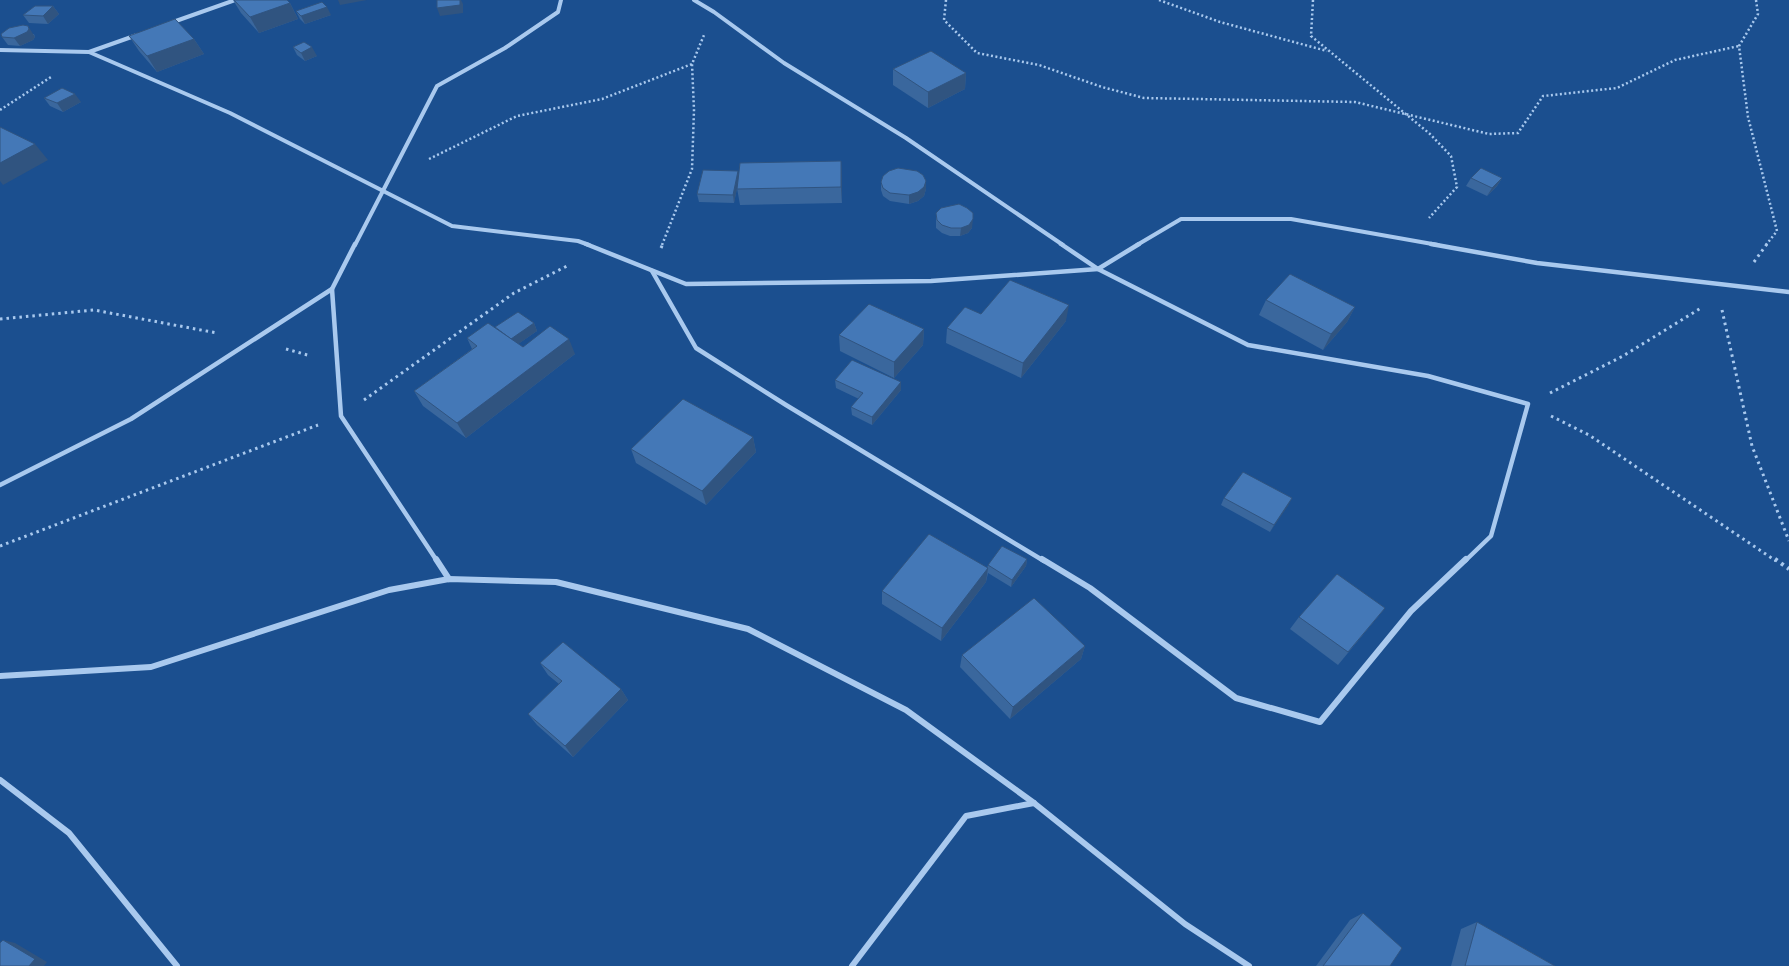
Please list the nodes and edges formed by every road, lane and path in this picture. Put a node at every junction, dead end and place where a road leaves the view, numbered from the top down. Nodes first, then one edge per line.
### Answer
1 (236, 0) edge
2 (561, 0) edge
3 (694, 0) edge
4 (946, 0) edge
5 (1159, 0) edge
6 (1313, 0) edge
7 (1756, 0) edge
8 (714, 12) junction
9 (172, 23) edge
10 (144, 33) edge
11 (1739, 46) junction
12 (0, 50) edge
13 (1327, 51) junction
14 (89, 52) junction
15 (692, 64) junction
16 (0, 110) edge
17 (1408, 116) junction
18 (391, 174) junction
19 (382, 191) junction
20 (1410, 239) junction
21 (599, 250) junction
22 (1098, 269) junction
23 (652, 271) junction
24 (1736, 286) junction
25 (332, 290) junction
26 (1789, 292) edge
27 (1719, 297) junction
28 (0, 319) edge
29 (254, 339) junction
30 (338, 364) junction
31 (1528, 404) junction
32 (341, 416) junction
33 (0, 485) edge
34 (1789, 541) edge
35 (0, 546) edge
36 (1789, 569) edge
37 (449, 579) junction
38 (0, 676) edge
39 (0, 780) edge
40 (1034, 803) junction
41 (177, 966) edge
42 (852, 966) edge
43 (1249, 966) edge

1 - 9 street
2 - 18 street
3 - 8 street
4 - 17 path
5 - 13 path
6 - 13 path
7 - 11 path
8 - 15 path
8 - 22 street
10 - 14 street
11 - 17 path
11 - 24 path
12 - 14 street
13 - 17 path
14 - 16 path
14 - 19 street
15 - 18 path
15 - 23 path
17 - 20 path
18 - 19 street
19 - 21 street
19 - 25 street
20 - 22 street
20 - 24 street
21 - 23 street
21 - 32 path
22 - 23 street
22 - 31 street
23 - 31 street
24 - 26 street
24 - 27 path
25 - 29 street
25 - 30 street
27 - 31 path
27 - 34 path
28 - 29 path
29 - 30 path
29 - 33 street
30 - 32 street
31 - 36 path
32 - 35 path
32 - 37 street
37 - 38 street
37 - 40 street
39 - 41 street
40 - 42 street
40 - 43 street

